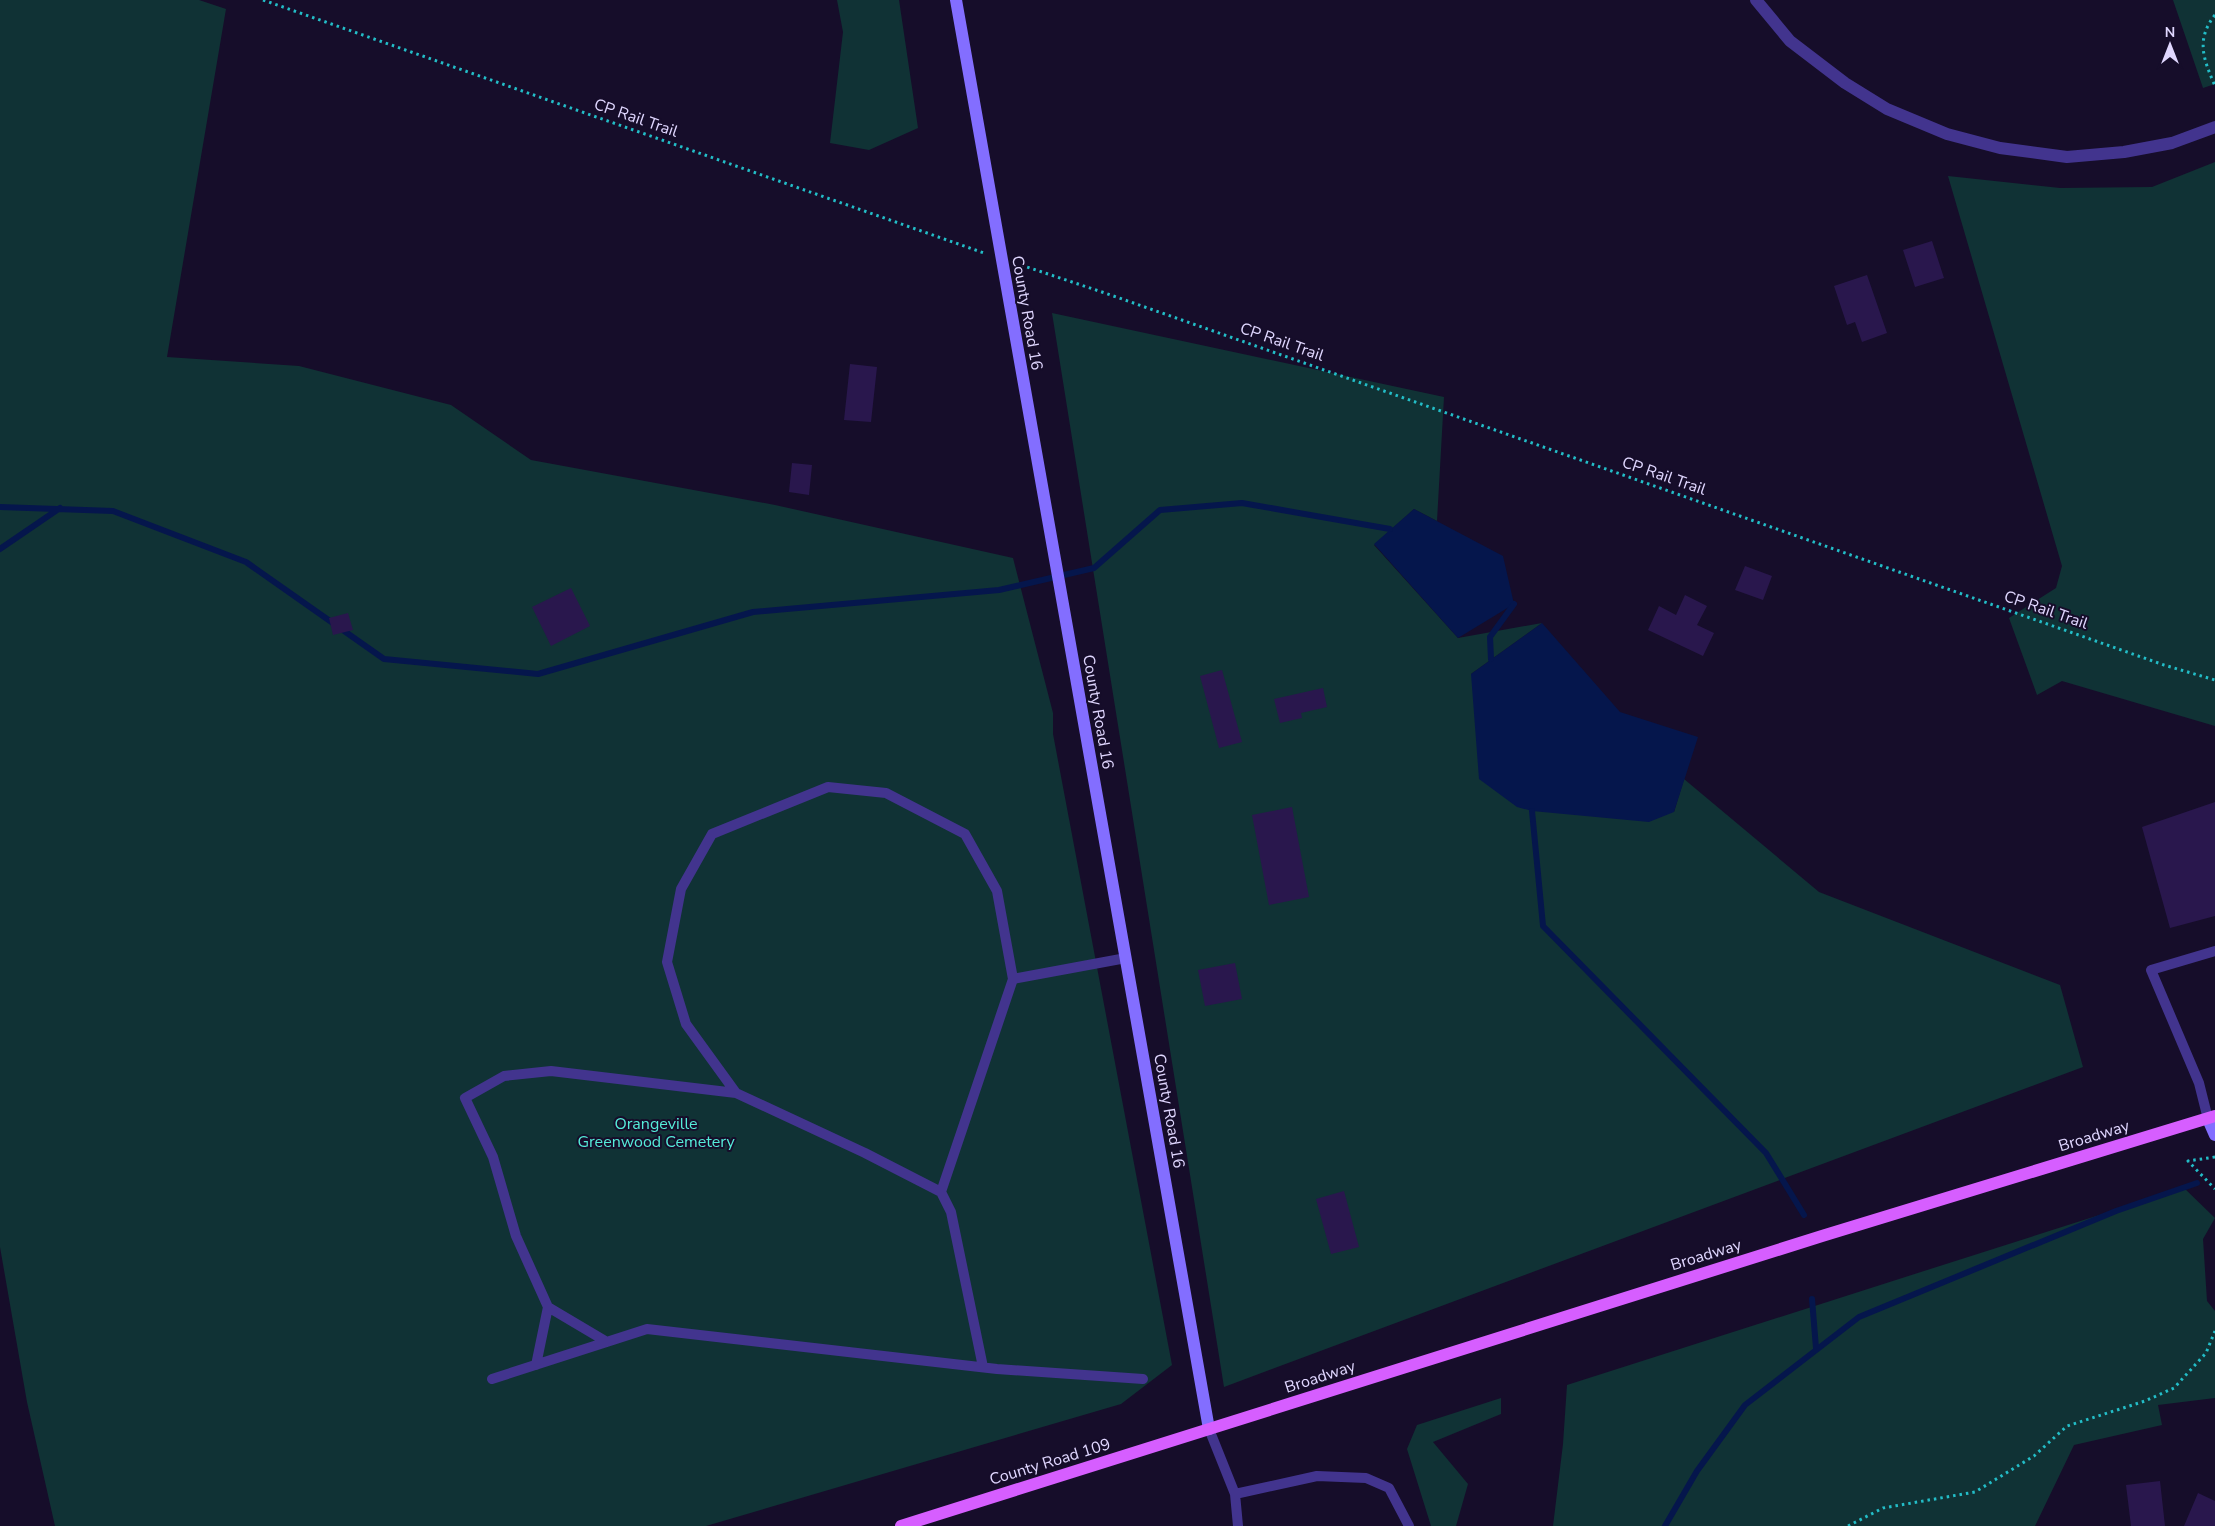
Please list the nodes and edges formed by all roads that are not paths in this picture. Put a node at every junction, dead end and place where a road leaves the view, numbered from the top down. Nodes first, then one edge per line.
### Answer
1 (956, 0) edge
2 (1756, 0) edge
3 (2215, 126) edge
4 (2215, 951) edge
5 (1126, 958) junction
6 (1013, 978) junction
7 (736, 1093) junction
8 (2211, 1118) edge
9 (2215, 1135) edge
10 (941, 1192) junction
11 (548, 1307) junction
12 (607, 1342) junction
13 (536, 1365) junction
14 (983, 1367) junction
15 (492, 1379) dead end
16 (1144, 1379) dead end
17 (1209, 1429) junction
18 (1235, 1494) junction
19 (901, 1526) edge
20 (1238, 1526) edge
21 (1409, 1526) edge

1 - 5 main road, County Road 16
2 - 3 street
4 - 8 lane
5 - 6 lane
5 - 17 main road, County Road 16
6 - 7 lane
6 - 10 lane
7 - 10 lane
7 - 11 lane
8 - 9 main road
8 - 17 main road, Broadway
10 - 14 lane
11 - 12 lane
11 - 13 lane
12 - 13 lane
12 - 14 lane
13 - 15 lane
14 - 16 lane
17 - 18 lane
17 - 19 main road, County Road 109
18 - 20 lane
18 - 21 lane

